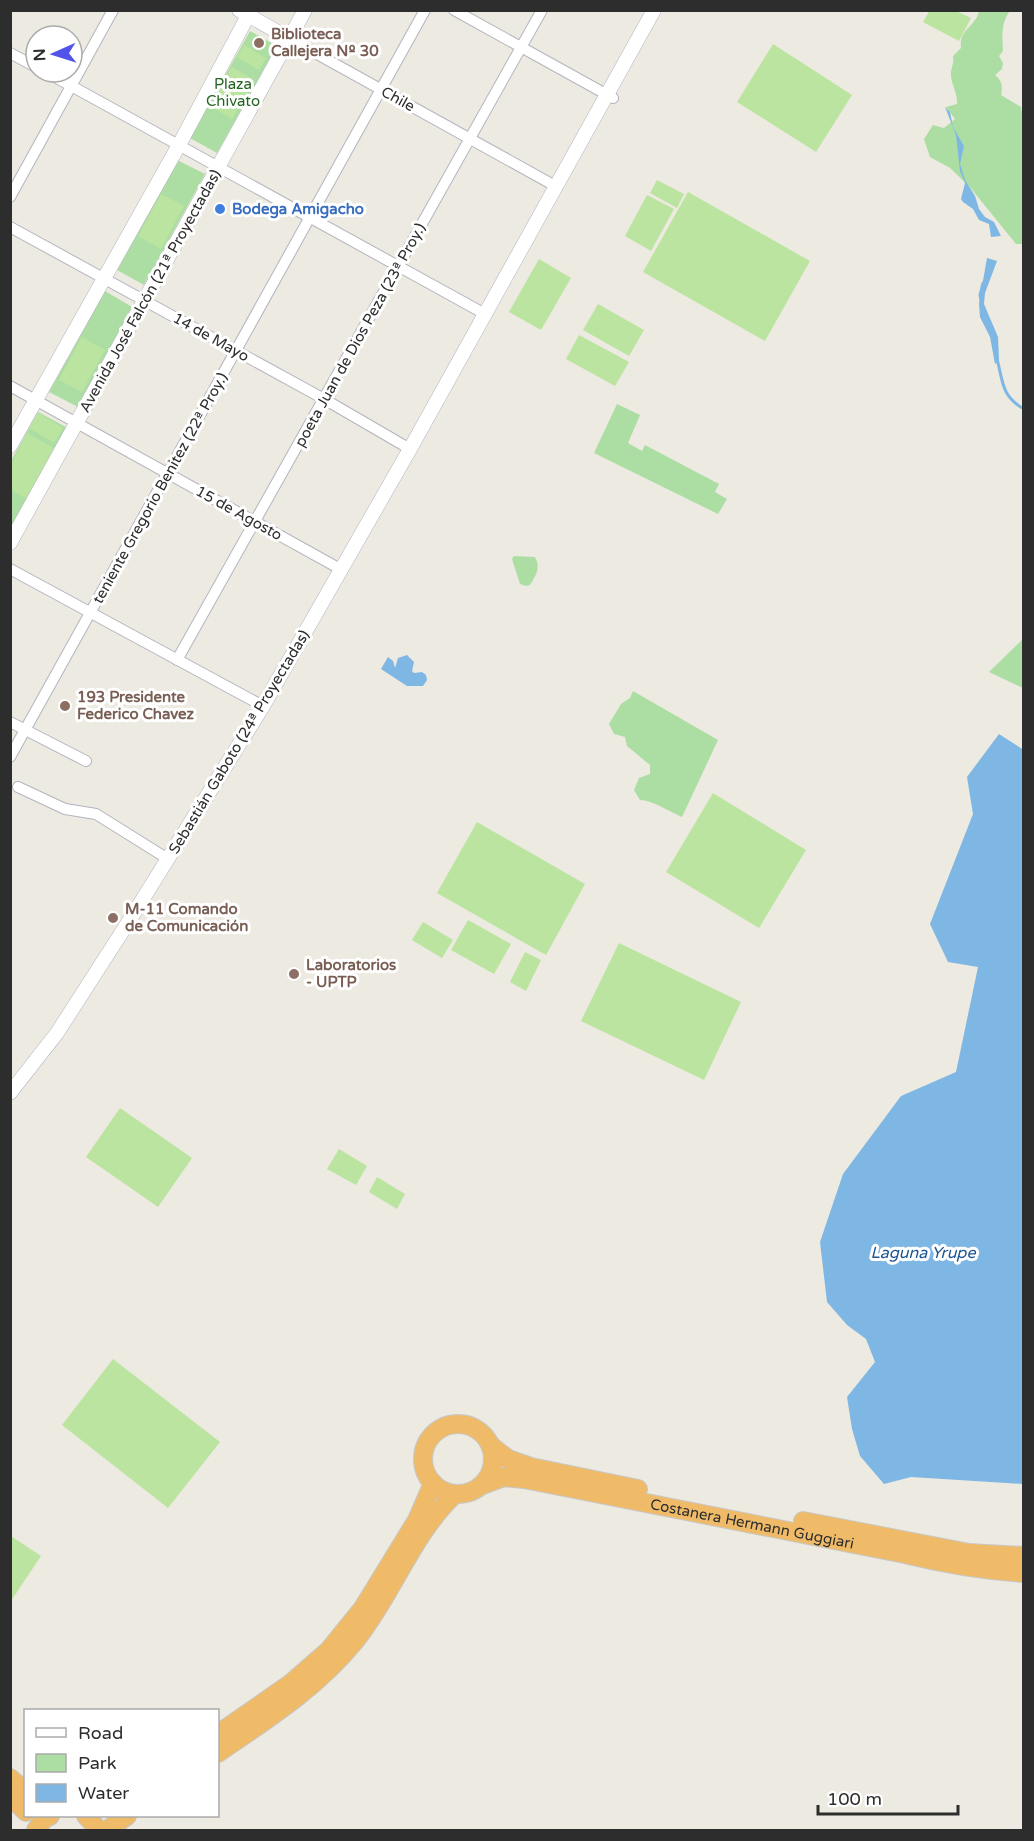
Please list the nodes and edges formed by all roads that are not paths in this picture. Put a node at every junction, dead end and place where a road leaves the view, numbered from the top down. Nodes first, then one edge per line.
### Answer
1 (113, 10) edge
2 (305, 10) edge
3 (425, 10) edge
4 (454, 10) edge
5 (542, 10) edge
6 (654, 10) edge
7 (663, 10) edge
8 (246, 12) edge
9 (290, 39) junction
10 (521, 48) junction
11 (10, 53) edge
12 (24, 61) edge
13 (68, 84) edge
14 (72, 86) junction
15 (381, 89) junction
16 (609, 96) junction
17 (470, 139) junction
18 (179, 145) junction
19 (219, 167) junction
20 (559, 184) junction
21 (10, 197) edge
22 (310, 218) junction
23 (10, 226) edge
24 (398, 266) junction
25 (104, 278) junction
26 (145, 301) junction
27 (485, 314) junction
28 (236, 351) junction
29 (10, 386) edge
30 (324, 399) junction
31 (36, 400) junction
32 (77, 423) junction
33 (10, 446) edge
34 (411, 449) junction
35 (168, 473) junction
36 (255, 521) junction
37 (10, 543) edge
38 (10, 569) edge
39 (342, 570) junction
40 (91, 613) junction
41 (177, 660) junction
42 (263, 706) junction
43 (10, 722) edge
44 (26, 730) junction
45 (10, 757) edge
46 (86, 761) dead end
47 (18, 787) dead end
48 (168, 860) junction
49 (10, 1093) edge
50 (490, 1445) junction
51 (433, 1483) junction
52 (482, 1485) junction
53 (455, 1494) junction
54 (1023, 1556) edge
55 (1023, 1572) edge
56 (219, 1733) edge
57 (219, 1752) edge
58 (10, 1778) edge
59 (24, 1790) edge
60 (10, 1796) edge
61 (24, 1809) edge
62 (88, 1817) edge
63 (124, 1817) edge
64 (99, 1830) edge
65 (107, 1830) edge

1 - 14 street
2 - 9 street, Avenida José Falcón (21ª Proyectadas)
3 - 15 street, teniente Gregorio Benitez (22ª Proy.)
4 - 10 street
5 - 10 street, poeta Juan de Dios Peza (23ª Proy.)
6 - 16 street
7 - 16 street
8 - 9 street, Chile
8 - 18 street
9 - 15 street, Chile
9 - 19 street, Avenida José Falcón (21ª Proyectadas)
10 - 16 street
10 - 17 street, poeta Juan de Dios Peza (23ª Proy.)
11 - 12 street
13 - 14 street
14 - 18 street
14 - 21 street
15 - 17 street, Chile
15 - 22 street, teniente Gregorio Benitez (22ª Proy.)
16 - 20 street
17 - 20 street, Chile
17 - 24 street, poeta Juan de Dios Peza (23ª Proy.)
18 - 19 street
18 - 25 street
19 - 22 street
19 - 26 street, Avenida José Falcón (21ª Proyectadas)
20 - 27 street
22 - 24 street
22 - 28 street, teniente Gregorio Benitez (22ª Proy.)
23 - 25 street, 14 de Mayo
24 - 27 street
24 - 30 street, poeta Juan de Dios Peza (23ª Proy.)
25 - 26 street, 14 de Mayo
25 - 31 street
26 - 28 street, 14 de Mayo
26 - 32 street, Avenida José Falcón (21ª Proyectadas)
27 - 34 street, Sebastián Gaboto (24ª Proyectadas)
28 - 30 street, 14 de Mayo
28 - 35 street, teniente Gregorio Benitez (22ª Proy.)
29 - 31 street, 15 de Agosto
30 - 34 street, 14 de Mayo
30 - 36 street, poeta Juan de Dios Peza (23ª Proy.)
31 - 32 street, 15 de Agosto
31 - 33 street
32 - 35 street, 15 de Agosto
32 - 37 street, Avenida José Falcón (21ª Proyectadas)
34 - 39 street, Sebastián Gaboto (24ª Proyectadas)
35 - 36 street, 15 de Agosto
35 - 40 street, teniente Gregorio Benitez (22ª Proy.)
36 - 39 street, 15 de Agosto
36 - 41 street, poeta Juan de Dios Peza (23ª Proy.)
38 - 40 street
39 - 42 street, Sebastián Gaboto (24ª Proyectadas)
40 - 41 street
40 - 44 street, teniente Gregorio Benitez (22ª Proy.)
41 - 42 street
42 - 48 street, Sebastián Gaboto (24ª Proyectadas)
43 - 44 street
44 - 45 street, teniente Gregorio Benitez (22ª Proy.)
44 - 46 street
47 - 48 street
48 - 49 street, Sebastián Gaboto (24ª Proyectadas)
50 - 51 highway
50 - 52 highway
50 - 54 highway, Costanera Hermann Guggiari
51 - 53 highway
51 - 56 highway
52 - 53 highway
52 - 55 highway, Costanera Hermann Guggiari
53 - 57 highway
58 - 59 highway
60 - 61 highway
62 - 64 highway
63 - 65 highway

